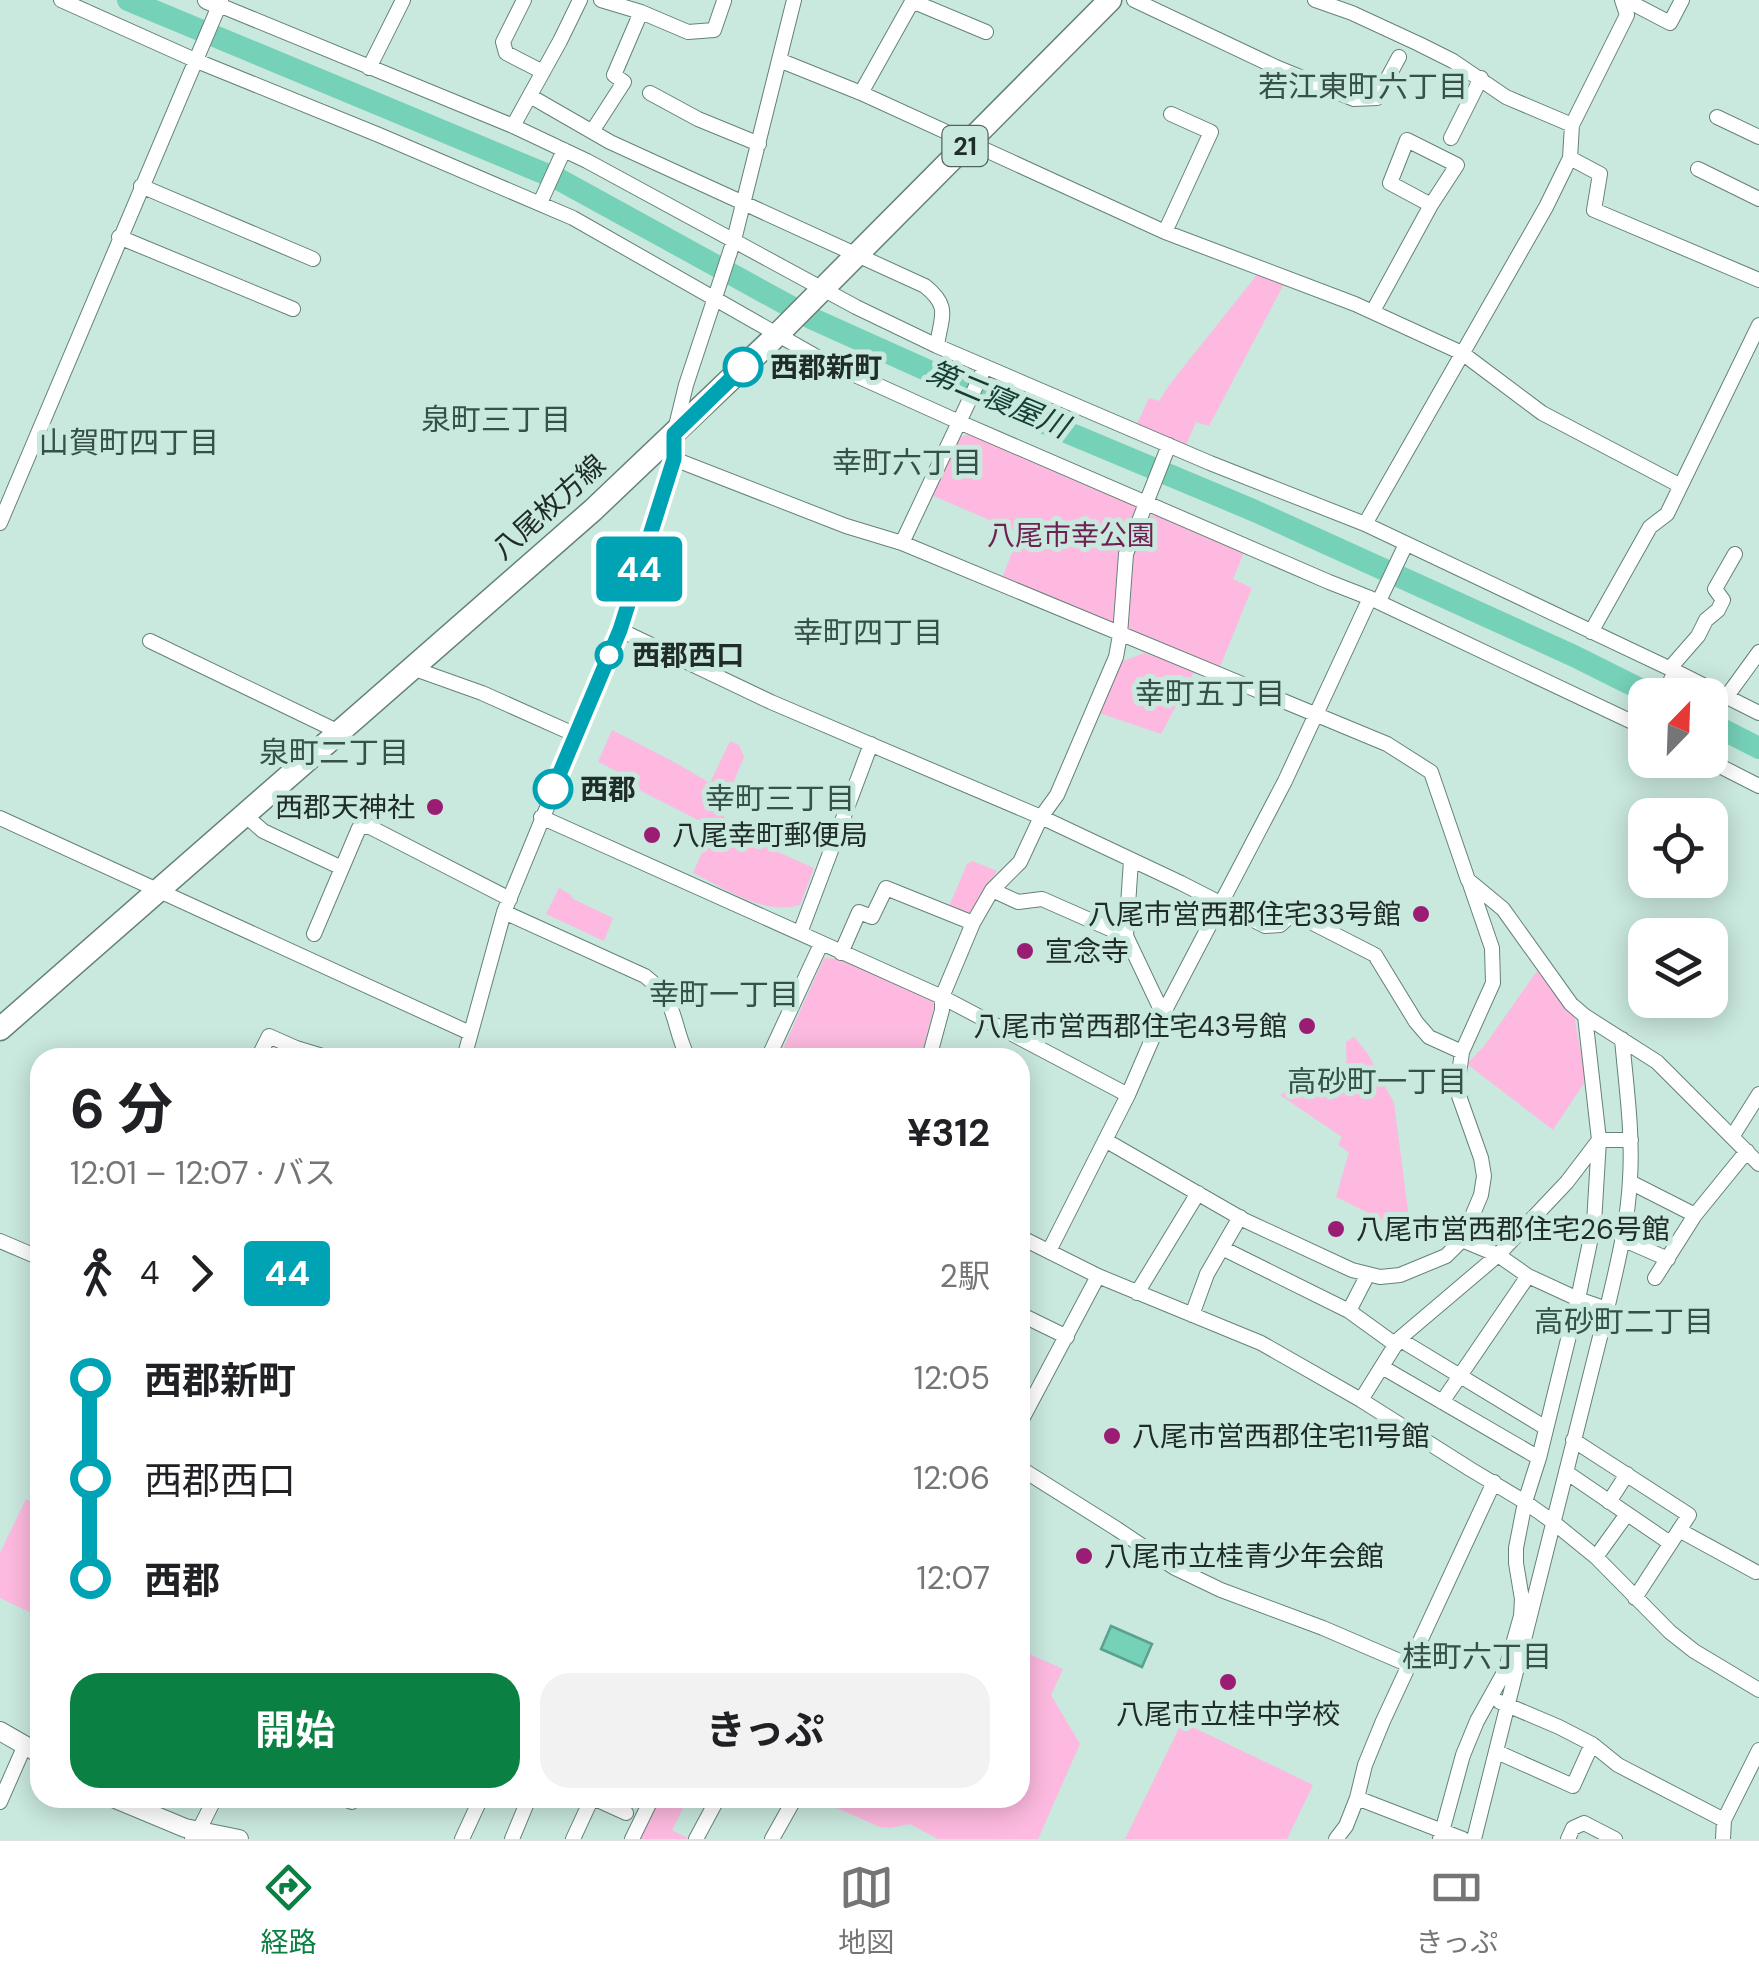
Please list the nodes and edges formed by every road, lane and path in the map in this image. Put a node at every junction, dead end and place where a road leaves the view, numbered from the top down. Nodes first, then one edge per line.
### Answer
1 (61, 0) edge
2 (403, 0) edge
3 (524, 0) edge
4 (580, 0) edge
5 (601, 0) edge
6 (794, 0) edge
7 (1110, 0) edge
8 (1134, 0) edge
9 (1316, 0) edge
10 (1624, 0) edge
11 (1682, 0) edge
12 (724, 1) edge
13 (913, 1) edge
14 (216, 2) edge
15 (640, 12) junction
16 (986, 32) dead end
17 (1399, 57) dead end
18 (779, 60) junction
19 (197, 61) junction
20 (369, 68) junction
21 (543, 72) junction
22 (1481, 78) junction
23 (861, 92) junction
24 (650, 93) dead end
25 (530, 96) junction
26 (1171, 114) dead end
27 (1717, 117) dead end
28 (1572, 125) junction
29 (512, 126) junction
30 (593, 130) junction
31 (1759, 137) edge
32 (1451, 138) dead end
33 (969, 142) junction
34 (759, 144) junction
35 (564, 150) junction
36 (1570, 158) junction
37 (1698, 169) dead end
38 (141, 186) junction
39 (1759, 198) edge
40 (743, 202) junction
41 (540, 203) junction
42 (1431, 205) junction
43 (1166, 232) junction
44 (120, 237) junction
45 (734, 240) junction
46 (857, 255) junction
47 (313, 259) dead end
48 (1759, 280) edge
49 (822, 290) junction
50 (715, 298) junction
51 (293, 309) dead end
52 (1373, 312) junction
53 (1759, 324) edge
54 (780, 332) junction
55 (936, 346) junction
56 (1462, 353) junction
57 (985, 368) junction
58 (958, 422) junction
59 (674, 434) junction
60 (1168, 445) junction
61 (674, 459) junction
62 (1679, 485) junction
63 (1144, 502) junction
64 (0, 523) edge
65 (1365, 524) junction
66 (902, 543) junction
67 (1406, 544) junction
68 (1735, 554) dead end
69 (1374, 600) junction
70 (620, 630) junction
71 (1591, 632) junction
72 (1120, 635) junction
73 (150, 640) dead end
74 (1759, 652) edge
75 (412, 668) junction
76 (1673, 669) junction
77 (1670, 678) edge
78 (1691, 678) edge
79 (1728, 693) edge
80 (1728, 697) edge
81 (1759, 713) edge
82 (1318, 714) junction
83 (1628, 720) edge
84 (339, 732) junction
85 (576, 734) junction
86 (871, 744) junction
87 (1728, 770) edge
88 (1759, 786) edge
89 (245, 814) junction
90 (541, 817) junction
91 (1041, 817) junction
92 (0, 818) edge
93 (1131, 860) junction
94 (342, 868) junction
95 (1468, 880) junction
96 (159, 890) junction
97 (992, 890) junction
98 (1219, 904) junction
99 (507, 905) junction
100 (973, 924) junction
101 (314, 934) dead end
102 (800, 934) junction
103 (1126, 936) junction
104 (821, 944) junction
105 (841, 954) junction
106 (942, 997) junction
107 (1164, 1014) junction
108 (1584, 1016) junction
109 (0, 1028) edge
110 (470, 1033) junction
111 (1622, 1039) junction
112 (263, 1048) edge
113 (296, 1048) edge
114 (466, 1048) edge
115 (684, 1048) edge
116 (773, 1048) edge
117 (932, 1048) edge
118 (1462, 1052) junction
119 (1759, 1094) edge
120 (1128, 1095) junction
121 (1732, 1137) junction
122 (1105, 1140) junction
123 (1599, 1140) junction
124 (1631, 1140) junction
125 (1747, 1151) junction
126 (1759, 1164) edge
127 (1630, 1182) junction
128 (1198, 1193) junction
129 (1695, 1215) junction
130 (1240, 1217) junction
131 (1622, 1239) junction
132 (1462, 1240) junction
133 (0, 1241) edge
134 (1030, 1241) edge
135 (1222, 1248) junction
136 (1049, 1250) junction
137 (30, 1254) edge
138 (1498, 1255) junction
139 (1668, 1259) junction
140 (1368, 1274) junction
141 (1098, 1276) junction
142 (1528, 1276) junction
143 (1654, 1278) dead end
144 (1137, 1293) junction
145 (1578, 1299) junction
146 (1607, 1309) junction
147 (1349, 1311) junction
148 (1192, 1315) junction
149 (1030, 1319) edge
150 (1067, 1337) junction
151 (1397, 1342) junction
152 (1382, 1367) junction
153 (1461, 1376) junction
154 (1362, 1400) junction
155 (1442, 1402) junction
156 (1030, 1405) edge
157 (1546, 1428) junction
158 (1573, 1440) junction
159 (1538, 1458) junction
160 (1566, 1472) junction
161 (1030, 1474) edge
162 (1626, 1474) junction
163 (1494, 1482) junction
164 (1525, 1502) junction
165 (1610, 1502) junction
166 (1627, 1514) junction
167 (1553, 1522) junction
168 (1675, 1536) junction
169 (1596, 1557) junction
170 (1756, 1572) dead end
171 (1634, 1598) junction
172 (1409, 1665) junction
173 (1759, 1690) edge
174 (1492, 1699) junction
175 (1508, 1706) junction
176 (0, 1730) edge
177 (1592, 1744) junction
178 (30, 1748) edge
179 (1759, 1750) edge
180 (1496, 1752) junction
181 (30, 1755) edge
182 (1752, 1785) edge
183 (1357, 1798) junction
184 (0, 1802) edge
185 (137, 1808) edge
186 (210, 1808) edge
187 (477, 1808) edge
188 (526, 1808) edge
189 (587, 1808) edge
190 (615, 1808) edge
191 (647, 1808) edge
192 (713, 1808) edge
193 (789, 1808) edge
194 (626, 1813) dead end
195 (1724, 1820) junction
196 (1442, 1834) edge
197 (196, 1835) edge
198 (238, 1839) edge
199 (462, 1839) edge
200 (512, 1839) edge
201 (573, 1839) edge
202 (632, 1839) edge
203 (696, 1839) edge
204 (772, 1839) edge
205 (1336, 1839) edge
206 (1464, 1839) edge
207 (1474, 1839) edge
208 (1568, 1839) edge
209 (1615, 1839) edge
210 (1723, 1839) edge

1 - 19 street
2 - 20 street
3 - 21 street
4 - 21 street
5 - 15 street
6 - 18 street
7 - 33 main road, 八尾枚方線 / 21
8 - 17 street
9 - 22 street
10 - 11 street
10 - 28 street
12 - 15 street
13 - 16 street
13 - 23 street
14 - 19 street
14 - 20 street
15 - 30 street
18 - 23 street
18 - 34 street
19 - 38 street
19 - 41 street
20 - 29 street
21 - 25 street
22 - 28 street
22 - 32 street
23 - 33 street
24 - 34 street
25 - 29 street
25 - 30 street
26 - 43 street
27 - 31 street
28 - 36 street
29 - 35 street
30 - 40 street
33 - 43 street
33 - 46 main road, 八尾枚方線 / 21
34 - 40 street
35 - 41 street
35 - 45 street
36 - 48 street
36 - 56 street
37 - 39 street
38 - 44 street
38 - 47 street
40 - 45 street
40 - 46 street
41 - 50 street
42 - 42 street
42 - 52 street
43 - 52 street
44 - 51 street
44 - 64 street
45 - 49 street
45 - 50 street
46 - 49 main road, 八尾枚方線 / 21
46 - 55 street
49 - 54 main road, 八尾枚方線 / 21
49 - 55 street
50 - 54 street
50 - 59 street
52 - 56 street
53 - 62 street
54 - 58 street
54 - 59 main road, 八尾枚方線 / 21
55 - 57 street
56 - 62 street
56 - 65 street
57 - 58 street
57 - 60 street
58 - 63 street
58 - 66 street
59 - 61 street
59 - 75 main road, 八尾枚方線 / 21
60 - 63 street
60 - 65 street
61 - 66 street
61 - 70 street
62 - 71 street
63 - 69 street
63 - 72 street
65 - 67 street
66 - 72 street
67 - 69 street
67 - 71 street
68 - 76 street
69 - 82 street
69 - 83 street
70 - 85 street
70 - 86 street
71 - 76 street
72 - 82 street
72 - 91 street
73 - 84 street
74 - 79 street
75 - 84 main road, 八尾枚方線 / 21
75 - 85 street
76 - 77 street
76 - 78 street
80 - 81 street
82 - 95 street
82 - 98 street
84 - 89 main road, 八尾枚方線 / 21
85 - 90 street
86 - 91 street
86 - 102 street
87 - 88 street
89 - 94 street
89 - 96 main road, 八尾枚方線 / 21
90 - 99 street
90 - 102 street
91 - 93 street
91 - 97 street
92 - 96 street
93 - 98 street
93 - 103 street
94 - 99 street
94 - 101 street
95 - 108 street
95 - 118 street
96 - 109 main road, 八尾枚方線 / 21
96 - 110 street
97 - 100 street
97 - 103 street
98 - 107 street
98 - 118 street
99 - 110 street
99 - 115 street
100 - 105 street
100 - 106 street
102 - 104 street
103 - 107 street
104 - 105 street
104 - 116 street
105 - 106 street
106 - 117 street
106 - 120 street
107 - 120 street
108 - 111 street
108 - 123 street
110 - 114 street
111 - 121 street
111 - 124 street
112 - 113 street
118 - 132 street
119 - 121 street
120 - 122 street
121 - 125 street
122 - 128 street
122 - 136 street
123 - 124 street
123 - 138 street
123 - 145 street
124 - 127 street
125 - 126 street
125 - 129 street
127 - 129 street
127 - 131 street
128 - 130 street
128 - 144 street
129 - 139 street
130 - 135 street
130 - 140 street
131 - 139 street
131 - 146 street
132 - 138 street
132 - 140 street
133 - 137 street
134 - 136 street
135 - 147 street
135 - 148 street
136 - 141 street
138 - 142 street
138 - 151 street
139 - 143 street
140 - 147 street
141 - 144 street
141 - 150 street
142 - 145 street
142 - 153 street
144 - 148 street
145 - 146 street
145 - 157 street
146 - 158 street
147 - 151 street
148 - 154 street
149 - 150 street
150 - 156 street
151 - 152 street
151 - 153 street
152 - 154 street
152 - 155 street
153 - 155 street
153 - 157 street
154 - 163 street
155 - 159 street
157 - 159 street
158 - 160 street
158 - 162 street
159 - 164 street
160 - 165 street
160 - 167 street
161 - 172 street
162 - 165 street
162 - 168 street
163 - 164 street
163 - 172 street
164 - 167 street
164 - 174 street
165 - 166 street
166 - 168 street
166 - 169 street
167 - 169 street
167 - 175 street
168 - 170 street
168 - 171 street
169 - 171 street
171 - 173 street
172 - 183 street
174 - 175 street
174 - 196 street
175 - 177 street
175 - 180 street
176 - 178 street
177 - 180 street
177 - 195 street
179 - 182 street
180 - 207 street
181 - 184 street
182 - 195 street
183 - 196 street
183 - 205 street
185 - 197 street
186 - 197 street
187 - 199 street
188 - 200 street
189 - 201 street
190 - 194 street
191 - 202 street
192 - 203 street
193 - 204 street
195 - 210 street
196 - 206 street
197 - 198 street
208 - 209 street

